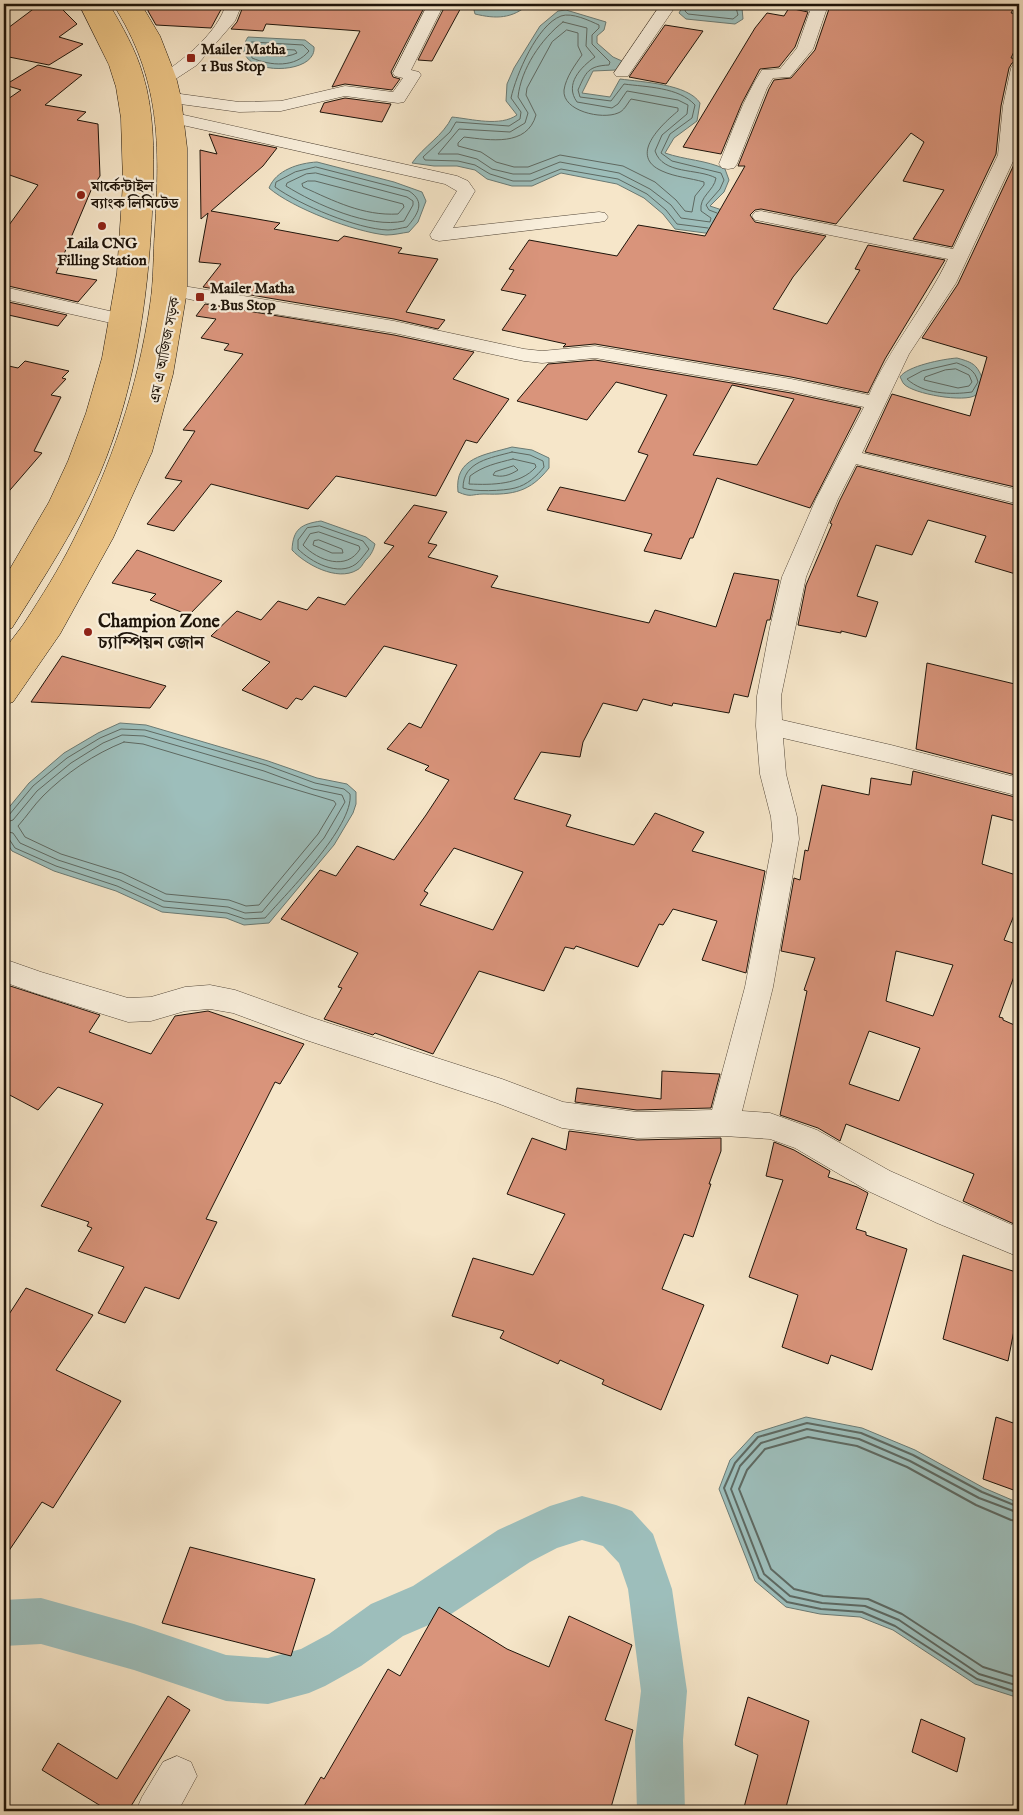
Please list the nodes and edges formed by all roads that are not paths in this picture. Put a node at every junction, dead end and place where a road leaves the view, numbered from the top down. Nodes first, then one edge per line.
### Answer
1 (88, 4) edge
2 (101, 4) edge
3 (120, 4) edge
4 (133, 4) edge
5 (234, 4) edge
6 (436, 4) edge
7 (669, 4) edge
8 (795, 4) edge
9 (1019, 68) edge
10 (622, 73) dead end
11 (168, 77) junction
12 (174, 108) junction
13 (728, 164) dead end
14 (761, 216) dead end
15 (599, 218) dead end
16 (959, 256) junction
17 (177, 291) junction
18 (4, 293) edge
19 (120, 319) junction
20 (875, 403) junction
21 (850, 456) junction
22 (1019, 497) edge
23 (4, 598) edge
24 (4, 622) edge
25 (4, 671) edge
26 (4, 696) edge
27 (769, 726) junction
28 (1019, 787) edge
29 (4, 970) edge
30 (724, 1123) junction
31 (1019, 1243) edge
32 (177, 1776) dead end
33 (156, 1811) edge

1 - 19 main road
2 - 24 main road
3 - 25 main road
4 - 11 main road, এম এ আজিজ সড়ক
5 - 11 street
6 - 12 street
7 - 10 street
8 - 13 street
9 - 16 street
11 - 12 main road, এম এ আজিজ সড়ক
12 - 15 street
12 - 17 main road, এম এ আজিজ সড়ক
14 - 16 street
16 - 20 street
17 - 20 street
17 - 26 main road, এম এ আজিজ সড়ক
18 - 19 street
19 - 23 main road
20 - 21 street
21 - 22 street
21 - 27 street
27 - 28 street
27 - 30 street
29 - 30 street
30 - 31 street
32 - 33 street

